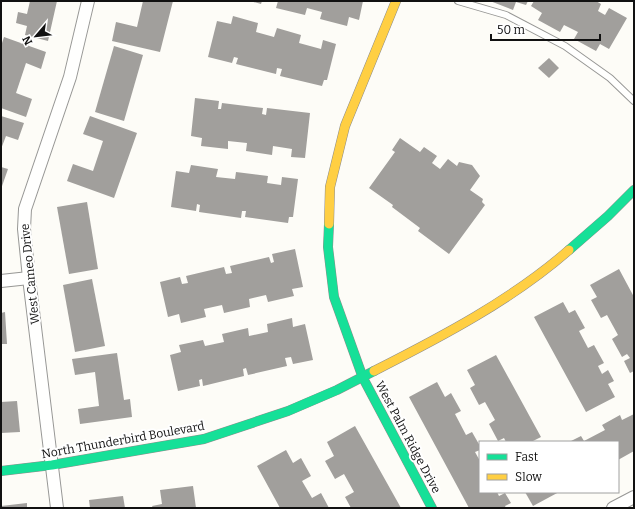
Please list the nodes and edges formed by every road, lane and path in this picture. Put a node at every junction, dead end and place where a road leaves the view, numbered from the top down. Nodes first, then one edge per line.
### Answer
1 (88, 1) edge
2 (396, 1) edge
3 (458, 1) edge
4 (634, 101) edge
5 (634, 190) edge
6 (29, 278) junction
7 (1, 281) edge
8 (362, 378) junction
9 (52, 465) junction
10 (1, 471) edge
11 (634, 497) edge
12 (57, 508) edge
13 (432, 508) edge
14 (613, 508) edge

1 - 6 street, West Cameo Drive
2 - 8 street, West Palm Ridge Drive
3 - 4 lane
5 - 8 street, North Thunderbird Boulevard
6 - 7 street
6 - 9 street, West Cameo Drive
8 - 9 street, North Thunderbird Boulevard
8 - 13 street, West Palm Ridge Drive
9 - 10 street, North Thunderbird Boulevard
9 - 12 street, West Cameo Drive
11 - 14 street

